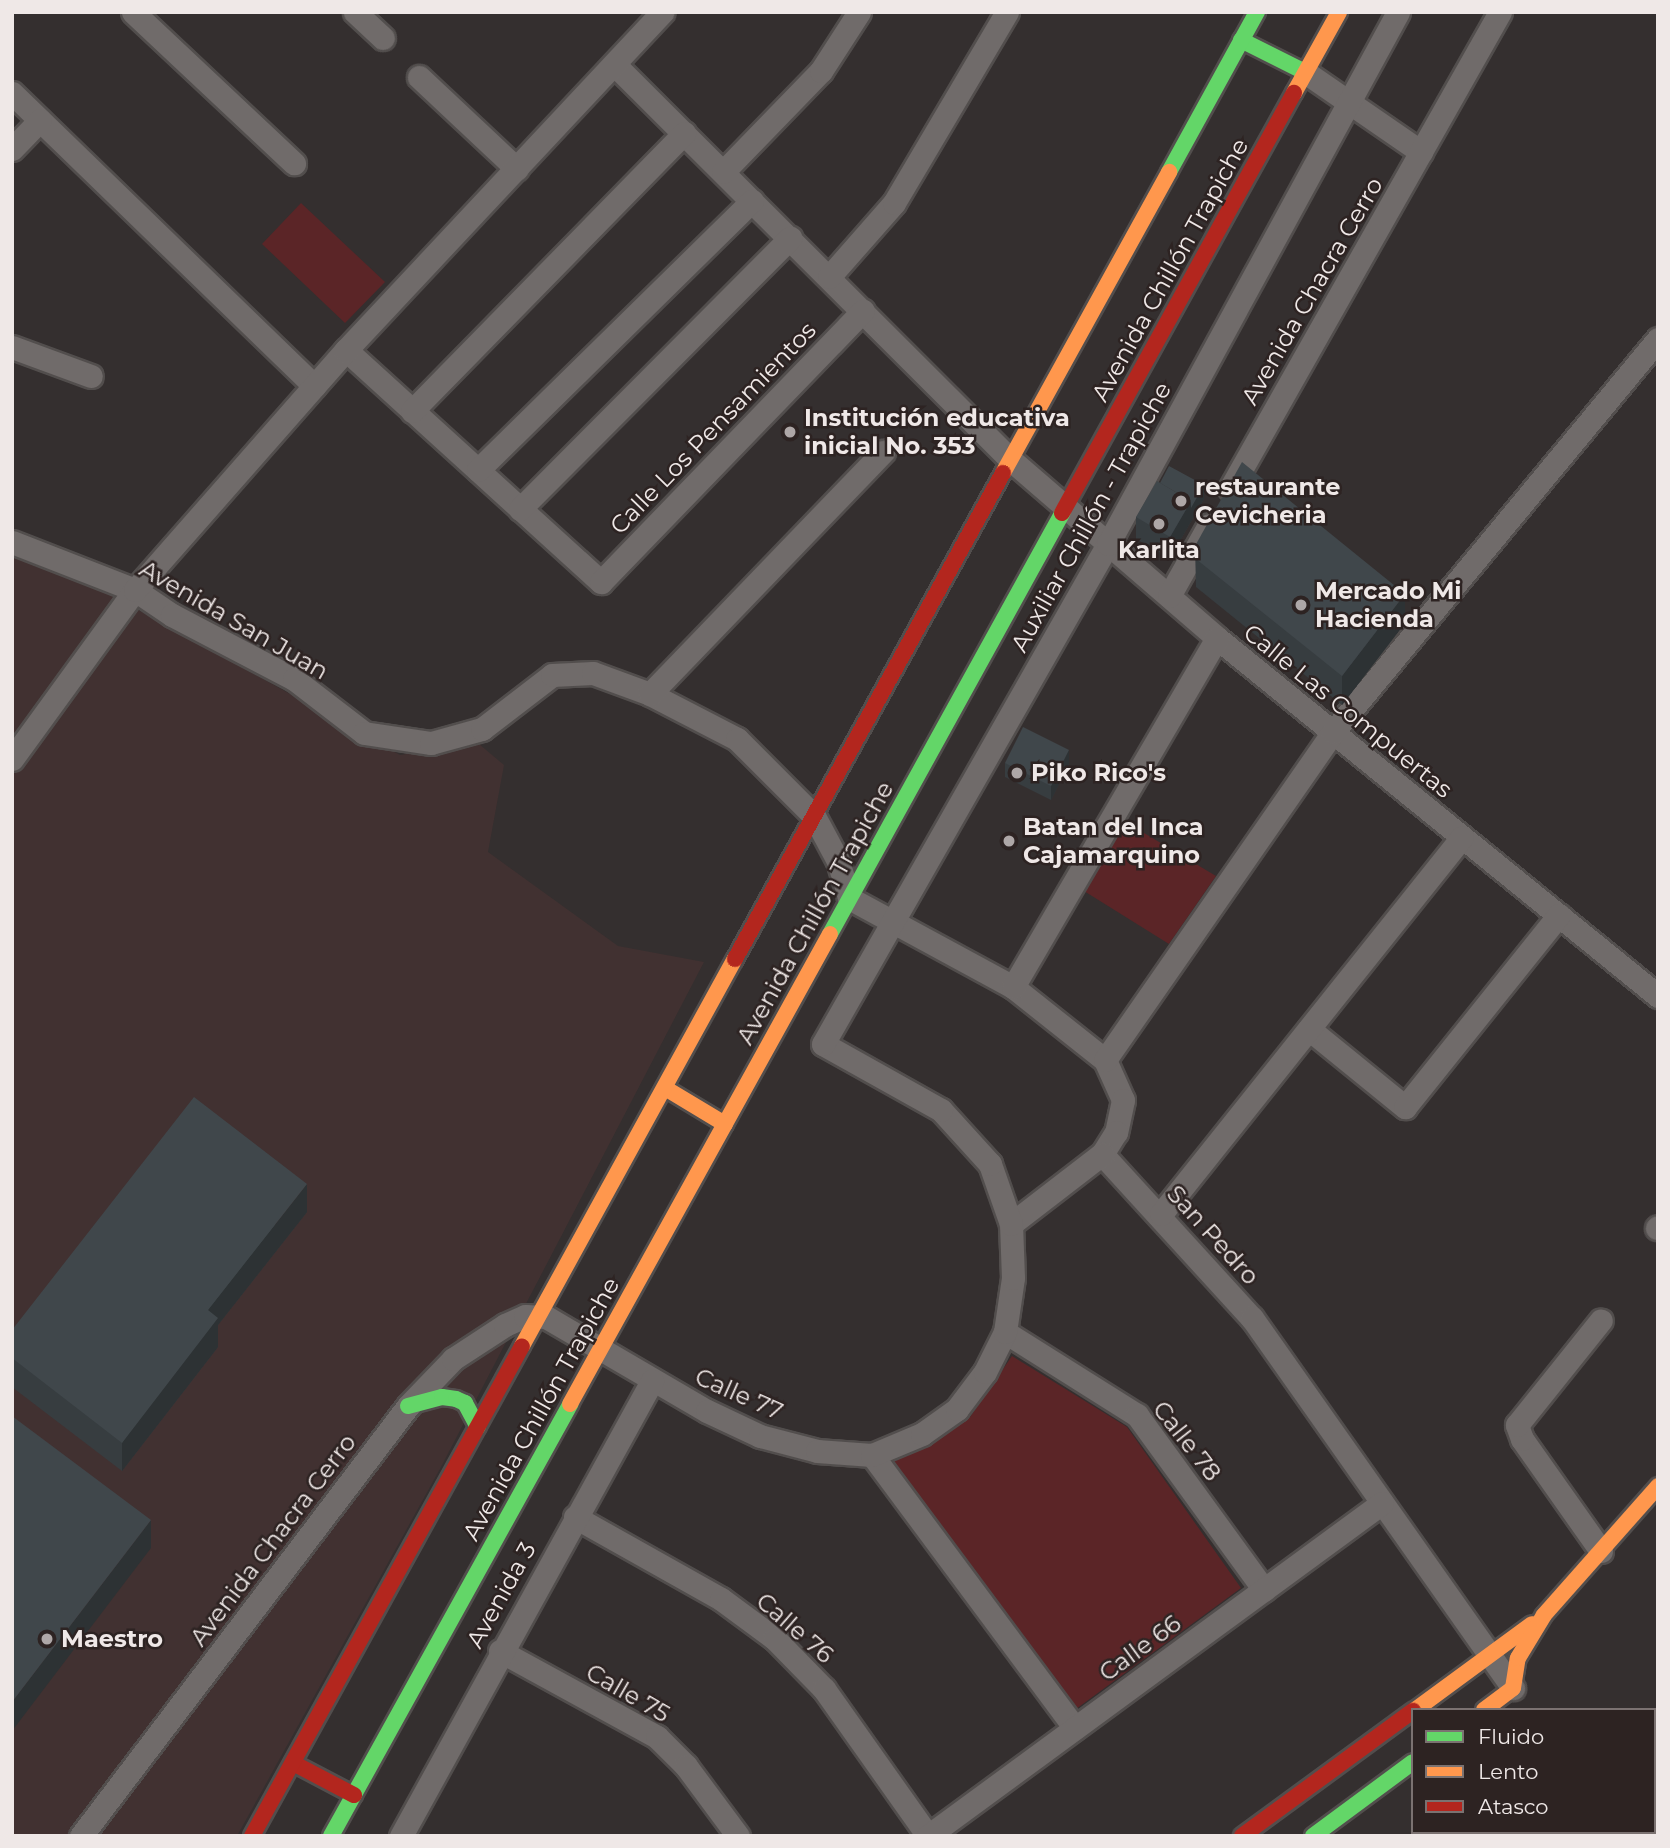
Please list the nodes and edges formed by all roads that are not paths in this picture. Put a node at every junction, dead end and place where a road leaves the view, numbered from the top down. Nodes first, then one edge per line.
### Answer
1 (133, 12) edge
2 (355, 12) edge
3 (662, 12) edge
4 (859, 12) edge
5 (1007, 12) edge
6 (1257, 12) edge
7 (1339, 12) edge
8 (1398, 12) edge
9 (1500, 12) edge
10 (383, 38) dead end
11 (1241, 40) junction
12 (615, 65) junction
13 (1306, 72) junction
14 (419, 77) dead end
15 (12, 93) edge
16 (1348, 103) junction
17 (40, 120) junction
18 (684, 133) junction
19 (12, 149) edge
20 (1421, 152) junction
21 (294, 163) dead end
22 (517, 169) junction
23 (723, 172) junction
24 (752, 201) junction
25 (790, 238) junction
26 (829, 277) junction
27 (863, 311) junction
28 (1658, 339) edge
29 (12, 347) edge
30 (346, 350) junction
31 (90, 376) dead end
32 (314, 386) junction
33 (412, 411) junction
34 (883, 452) dead end
35 (1011, 460) junction
36 (478, 471) junction
37 (1066, 506) junction
38 (520, 509) junction
39 (12, 542) edge
40 (1108, 544) junction
41 (135, 590) junction
42 (1169, 596) junction
43 (1217, 638) junction
44 (650, 694) junction
45 (1333, 732) junction
46 (12, 759) edge
47 (814, 816) junction
48 (1462, 837) junction
49 (849, 898) junction
50 (1559, 915) junction
51 (892, 922) junction
52 (1013, 987) junction
53 (1658, 996) edge
54 (1309, 1029) junction
55 (823, 1044) joint
56 (1105, 1060) junction
57 (665, 1088) junction
58 (724, 1124) junction
59 (1102, 1154) junction
60 (1161, 1214) junction
61 (1011, 1224) junction
62 (540, 1315) junction
63 (1601, 1320) dead end
64 (1005, 1332) junction
65 (601, 1348) junction
66 (652, 1381) junction
67 (408, 1406) junction
68 (478, 1427) junction
69 (872, 1454) junction
70 (1658, 1486) edge
71 (1382, 1503) junction
72 (575, 1517) junction
73 (1601, 1551) junction
74 (1264, 1590) junction
75 (1544, 1615) junction
76 (500, 1651) junction
77 (1490, 1655) junction
78 (1513, 1688) junction
79 (1417, 1708) edge
80 (1487, 1708) edge
81 (1411, 1712) edge
82 (1075, 1728) junction
83 (293, 1763) junction
84 (1411, 1763) edge
85 (354, 1795) junction
86 (81, 1836) edge
87 (252, 1836) edge
88 (331, 1836) edge
89 (401, 1836) edge
90 (738, 1836) edge
91 (928, 1836) edge
92 (1242, 1836) edge
93 (1313, 1836) edge

1 - 21 street
2 - 10 street
3 - 12 street
4 - 23 street
5 - 26 street
6 - 11 main road, Avenida Chillón Trapiche
7 - 13 main road, Avenida Chillón Trapiche
8 - 16 street, Auxiliar Chillón - Trapiche
9 - 20 street, Avenida Chacra Cerro
11 - 13 main road
11 - 35 main road, Avenida Chillón Trapiche
12 - 18 street, Calle Las Compuertas
12 - 22 street
13 - 16 street
13 - 37 main road, Avenida Chillón Trapiche
14 - 22 street
15 - 17 street
16 - 20 street
16 - 40 street, Auxiliar Chillón - Trapiche
17 - 19 street
17 - 32 street
18 - 23 street, Calle Las Compuertas
18 - 33 street
20 - 42 street, Avenida Chacra Cerro
22 - 30 street
23 - 24 street, Calle Las Compuertas
24 - 25 street, Calle Las Compuertas
24 - 36 street
25 - 26 street, Calle Las Compuertas
25 - 38 street
26 - 27 street, Calle Las Compuertas
27 - 35 street, Calle Las Compuertas
27 - 38 street, Calle Los Pensamientos
28 - 45 street
29 - 31 street
30 - 32 street
30 - 33 street
32 - 41 street
33 - 36 street
34 - 44 street
35 - 37 street, Calle Las Compuertas
35 - 47 main road, Avenida Chillón Trapiche
36 - 38 street
37 - 40 street, Calle Las Compuertas
37 - 49 main road, Avenida Chillón Trapiche
39 - 41 street, Avenida San Juan
40 - 42 street, Calle Las Compuertas
40 - 51 street, Auxiliar Chillón - Trapiche
41 - 44 street, Avenida San Juan
41 - 46 street
42 - 43 street, Calle Las Compuertas
43 - 45 street, Calle Las Compuertas
43 - 52 street
44 - 47 street, Avenida San Juan
45 - 48 street, Calle Las Compuertas
45 - 56 street
47 - 49 street, Avenida San Juan
47 - 57 main road, Avenida Chillón Trapiche
48 - 50 street, Calle Las Compuertas
48 - 54 street
49 - 51 street
49 - 58 main road, Avenida Chillón Trapiche
50 - 53 street, Calle Las Compuertas
50 - 54 street
51 - 52 street
51 - 55 street, Auxiliar Chillón - Trapiche
52 - 56 street
54 - 60 street
55 - 61 street, Calle 77
56 - 59 street
57 - 58 main road
57 - 62 main road, Avenida Chillón Trapiche
58 - 65 main road, Avenida Chillón Trapiche
59 - 60 street, San Pedro
59 - 61 street
60 - 71 street, San Pedro
61 - 64 street, Calle 77
62 - 65 street, Calle 77
62 - 67 street, Avenida Chacra Cerro
62 - 68 main road, Avenida Chillón Trapiche
63 - 73 street
64 - 69 street, Calle 77
64 - 74 street, Calle 78
65 - 66 street, Calle 77
65 - 85 main road, Avenida Chillón Trapiche
66 - 69 street, Calle 77
66 - 72 street, Avenida 3
67 - 68 main road
67 - 86 street, Avenida Chacra Cerro
68 - 83 main road, Avenida Chillón Trapiche
69 - 82 street
70 - 73 main road
71 - 74 street, Calle 66
71 - 77 street, San Pedro
72 - 76 street, Avenida 3
72 - 91 street, Calle 76
73 - 75 main road
74 - 82 street, Calle 66
75 - 77 main road
75 - 78 main road
76 - 89 street, Avenida 3
76 - 90 street, Calle 75
77 - 78 street, San Pedro
77 - 79 main road
78 - 80 main road
81 - 92 main road
82 - 91 street, Calle 66
83 - 85 main road
83 - 87 main road, Avenida Chillón Trapiche
84 - 93 main road
85 - 88 main road, Avenida Chillón Trapiche

